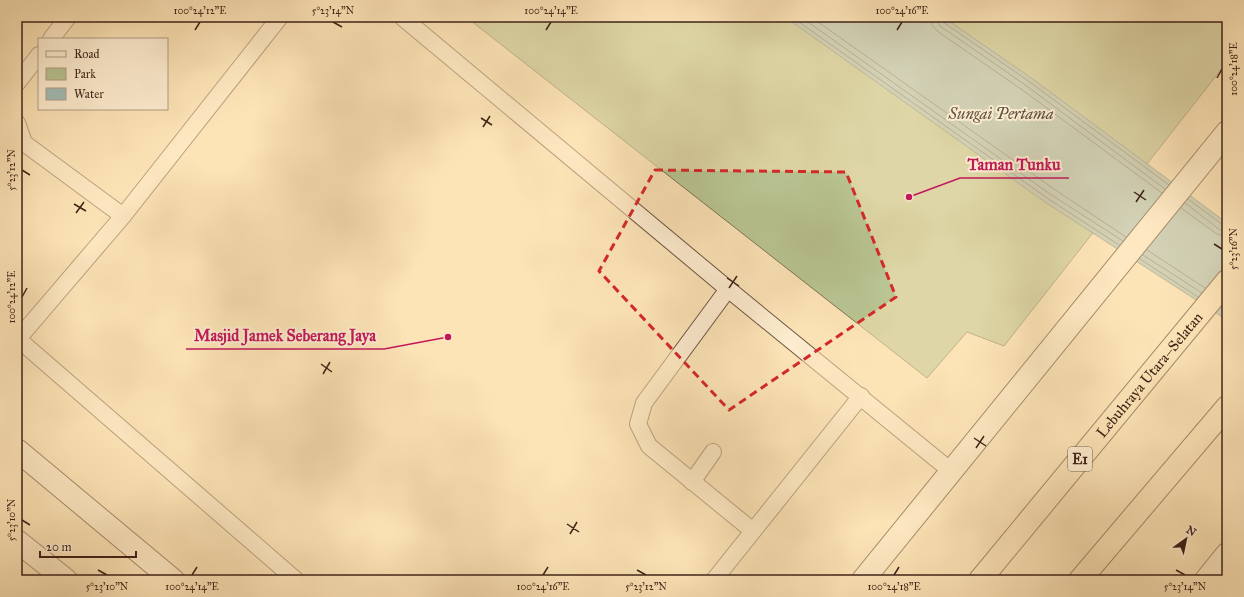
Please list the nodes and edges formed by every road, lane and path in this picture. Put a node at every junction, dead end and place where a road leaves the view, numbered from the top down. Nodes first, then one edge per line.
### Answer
1 (68, 17) edge
2 (280, 17) edge
3 (402, 17) edge
4 (52, 38) edge
5 (38, 56) edge
6 (17, 83) edge
7 (17, 123) edge
8 (1227, 132) edge
9 (123, 216) junction
10 (1227, 281) edge
11 (728, 289) junction
12 (18, 340) edge
13 (861, 396) junction
14 (1227, 407) edge
15 (17, 450) edge
16 (713, 452) dead end
17 (951, 470) junction
18 (692, 482) junction
19 (753, 531) junction
20 (17, 541) edge
21 (1227, 554) edge
22 (66, 580) edge
23 (172, 580) edge
24 (296, 580) edge
25 (714, 580) edge
26 (863, 580) edge
27 (980, 580) edge
28 (1080, 580) edge
29 (1206, 580) edge

1 - 4 lane
2 - 9 lane
3 - 11 lane
5 - 6 lane
7 - 9 lane
8 - 17 main road
9 - 12 lane
10 - 27 highway, Lebuhraya Utara–Selatan / E1
11 - 13 lane
11 - 18 lane
12 - 24 lane
13 - 17 lane
13 - 19 lane
14 - 28 highway
15 - 23 main road
16 - 18 lane
17 - 26 main road
18 - 19 lane
19 - 25 lane
20 - 22 main road
21 - 29 main road

